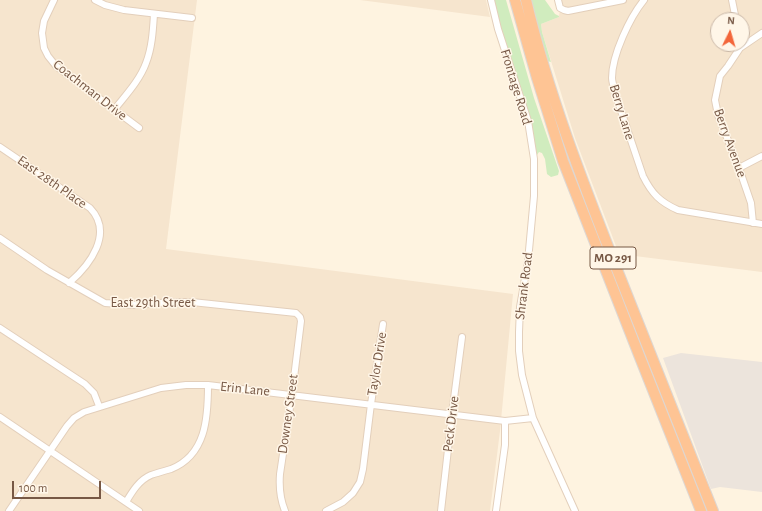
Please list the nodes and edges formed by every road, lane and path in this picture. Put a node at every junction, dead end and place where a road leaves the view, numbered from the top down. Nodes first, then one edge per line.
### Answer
1 (54, 0) edge
2 (95, 0) edge
3 (492, 0) edge
4 (515, 0) edge
5 (526, 0) edge
6 (558, 0) edge
7 (623, 0) edge
8 (644, 0) edge
9 (732, 0) edge
10 (734, 12) edge
11 (154, 14) junction
12 (192, 18) dead end
13 (762, 33) edge
14 (750, 40) edge
15 (736, 52) edge
16 (114, 110) junction
17 (139, 128) dead end
18 (0, 147) edge
19 (762, 156) edge
20 (740, 168) junction
21 (534, 176) joint
22 (753, 223) junction
23 (762, 224) edge
24 (0, 238) edge
25 (69, 283) junction
26 (300, 317) joint
27 (383, 324) dead end
28 (0, 328) edge
29 (462, 337) dead end
30 (208, 385) junction
31 (292, 394) junction
32 (371, 404) junction
33 (99, 406) junction
34 (452, 414) junction
35 (0, 417) edge
36 (533, 418) junction
37 (505, 421) junction
38 (50, 451) junction
39 (126, 502) junction
40 (497, 503) junction
41 (10, 511) edge
42 (139, 511) edge
43 (285, 511) edge
44 (326, 511) edge
45 (441, 511) edge
46 (496, 511) edge
47 (500, 511) edge
48 (575, 511) edge
49 (701, 511) edge
50 (713, 511) edge

1 - 16 street, Coachman Drive
2 - 11 street
3 - 21 street, Frontage Road
4 - 49 highway, MO 291
5 - 50 highway, MO 291
6 - 7 street
8 - 22 street, Berry Lane
9 - 10 street
11 - 12 street
11 - 16 street
13 - 14 street, Berry Avenue
15 - 20 street, Berry Avenue
16 - 17 street, Coachman Drive
18 - 25 street, East 28th Place
19 - 20 street
20 - 22 street, Berry Avenue
21 - 36 street, Shrank Road
22 - 23 street, Berry Lane
24 - 25 street, East 29th Street
25 - 26 street, East 29th Street
26 - 31 street, Downey Street
27 - 32 street, Taylor Drive
28 - 33 street
29 - 34 street, Peck Drive
30 - 31 street, Erin Lane
30 - 33 street, Erin Lane
30 - 39 street
31 - 32 street, Erin Lane
31 - 43 street, Downey Street
32 - 34 street, Erin Lane
32 - 44 street, Taylor Drive
33 - 38 street, Erin Lane
34 - 37 street, Erin Lane
34 - 45 street, Peck Drive
35 - 38 street
36 - 37 street, Erin Lane
36 - 48 street
37 - 40 street
38 - 39 street
38 - 41 street, Erin Lane
39 - 42 street
40 - 46 street
40 - 47 street

